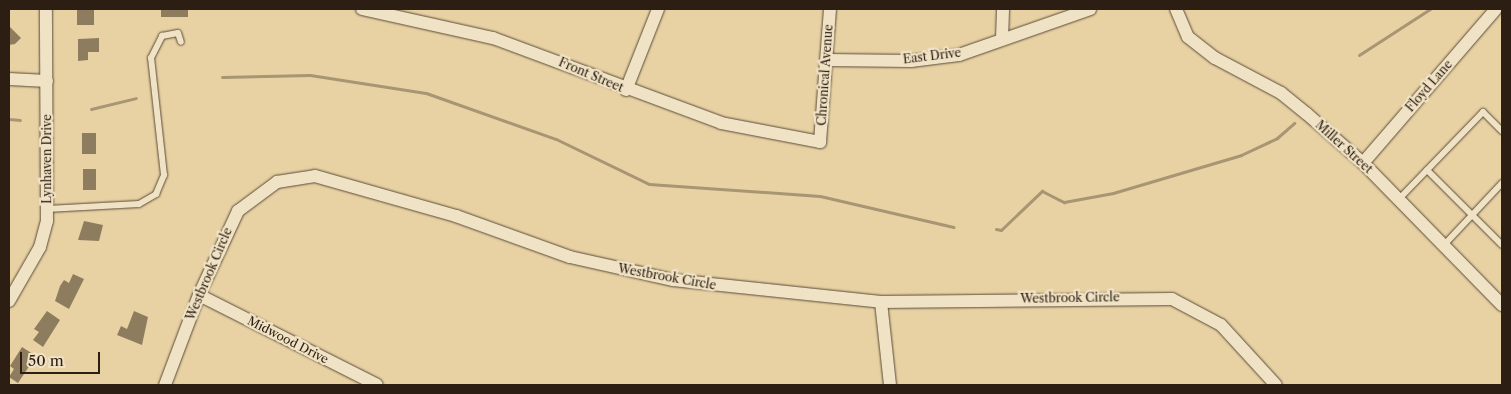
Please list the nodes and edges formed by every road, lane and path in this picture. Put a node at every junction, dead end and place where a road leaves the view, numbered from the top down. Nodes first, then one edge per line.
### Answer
1 (46, 9) edge
2 (362, 9) edge
3 (658, 9) edge
4 (830, 9) edge
5 (1003, 9) edge
6 (1090, 9) edge
7 (1176, 9) edge
8 (1496, 9) edge
9 (1002, 39) junction
10 (181, 42) dead end
11 (827, 60) junction
12 (9, 79) edge
13 (47, 81) junction
14 (626, 90) junction
15 (1502, 131) edge
16 (820, 142) joint
17 (1363, 163) junction
18 (1427, 170) junction
19 (1502, 183) edge
20 (1399, 199) junction
21 (47, 209) junction
22 (1472, 215) junction
23 (1444, 245) junction
24 (1502, 245) edge
25 (13, 287) edge
26 (199, 295) junction
27 (9, 301) edge
28 (881, 302) junction
29 (1502, 305) edge
30 (165, 385) edge
31 (377, 385) edge
32 (890, 385) edge
33 (1276, 385) edge

1 - 13 street, Lynhaven Drive
2 - 14 street, Front Street
3 - 14 street
4 - 11 street, Chronical Avenue
5 - 9 street
6 - 9 street, East Drive
7 - 17 street, Miller Street
8 - 17 street, Floyd Lane
9 - 11 street, East Drive
10 - 21 lane
11 - 16 street, Chronical Avenue
12 - 13 street
13 - 21 street, Lynhaven Drive
14 - 16 street, Front Street
15 - 18 lane
17 - 20 street, Miller Street
18 - 20 lane
18 - 22 lane
19 - 22 lane
20 - 23 street, Miller Street
21 - 25 street, Lynhaven Drive
22 - 23 lane
22 - 24 lane
23 - 29 street, Miller Street
25 - 27 street, Lynhaven Drive
26 - 28 street, Westbrook Circle
26 - 30 street, Westbrook Circle
26 - 31 street, Midwood Drive
28 - 32 street
28 - 33 street, Westbrook Circle

